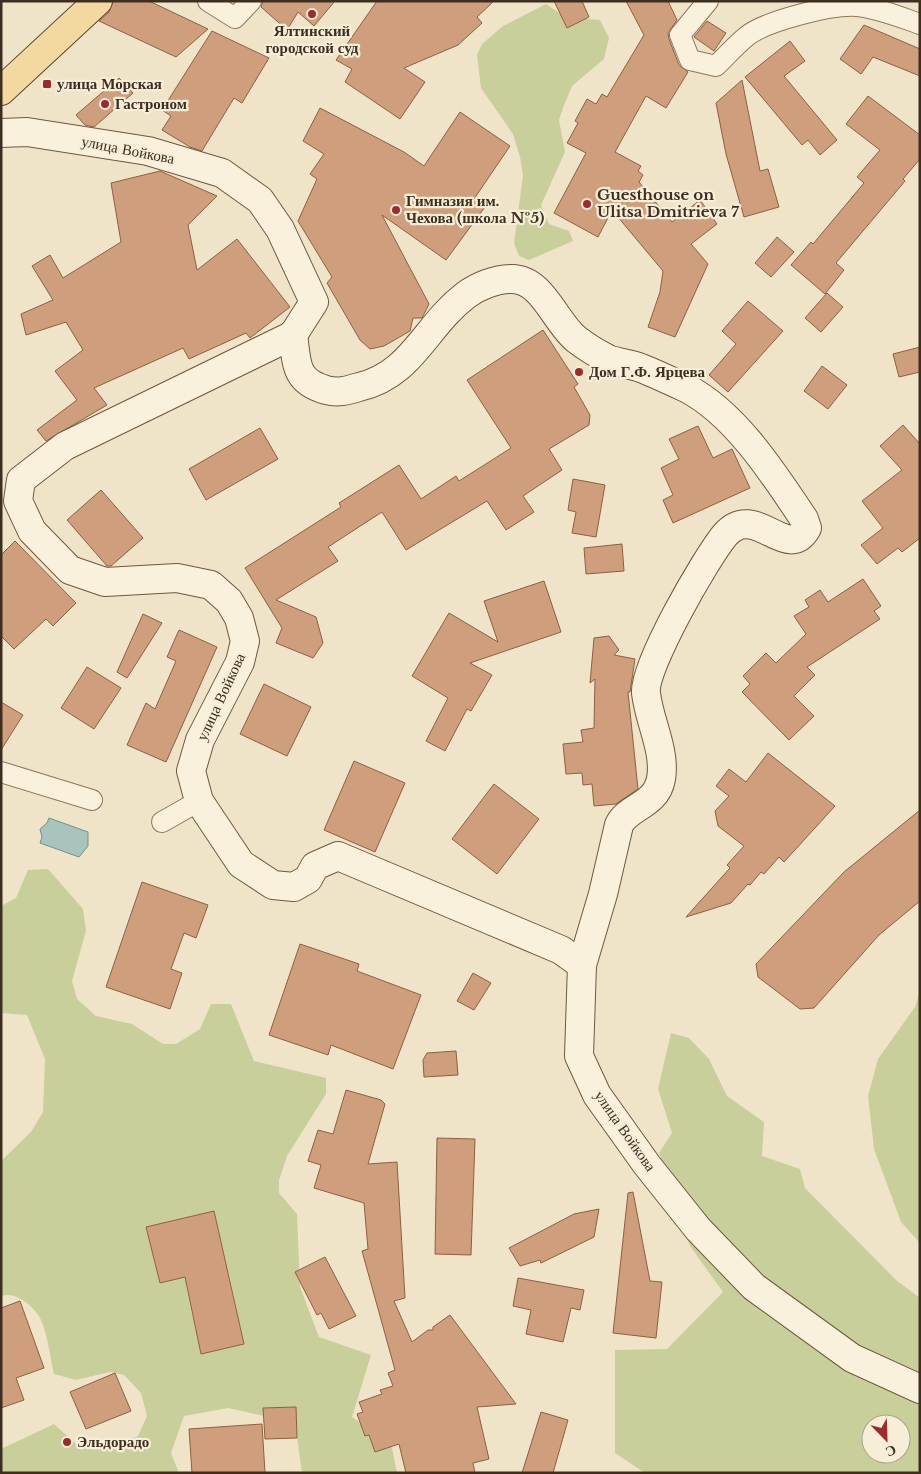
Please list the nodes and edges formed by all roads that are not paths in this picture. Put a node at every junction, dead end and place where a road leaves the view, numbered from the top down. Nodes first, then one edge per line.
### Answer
1 (76, 1) edge
2 (98, 1) edge
3 (208, 1) edge
4 (251, 1) edge
5 (708, 1) edge
6 (920, 24) edge
7 (1, 69) edge
8 (1, 91) edge
9 (1, 133) edge
10 (293, 334) junction
11 (1, 772) edge
12 (92, 800) dead end
13 (199, 801) junction
14 (162, 822) dead end
15 (582, 965) junction
16 (920, 1389) edge

1 - 7 main road
2 - 8 main road
3 - 4 street
5 - 6 street
9 - 10 street, улица Войкова
10 - 13 street, улица Войкова
10 - 15 street
11 - 12 street
13 - 14 street
13 - 15 street, улица Войкова
15 - 16 street, улица Войкова

